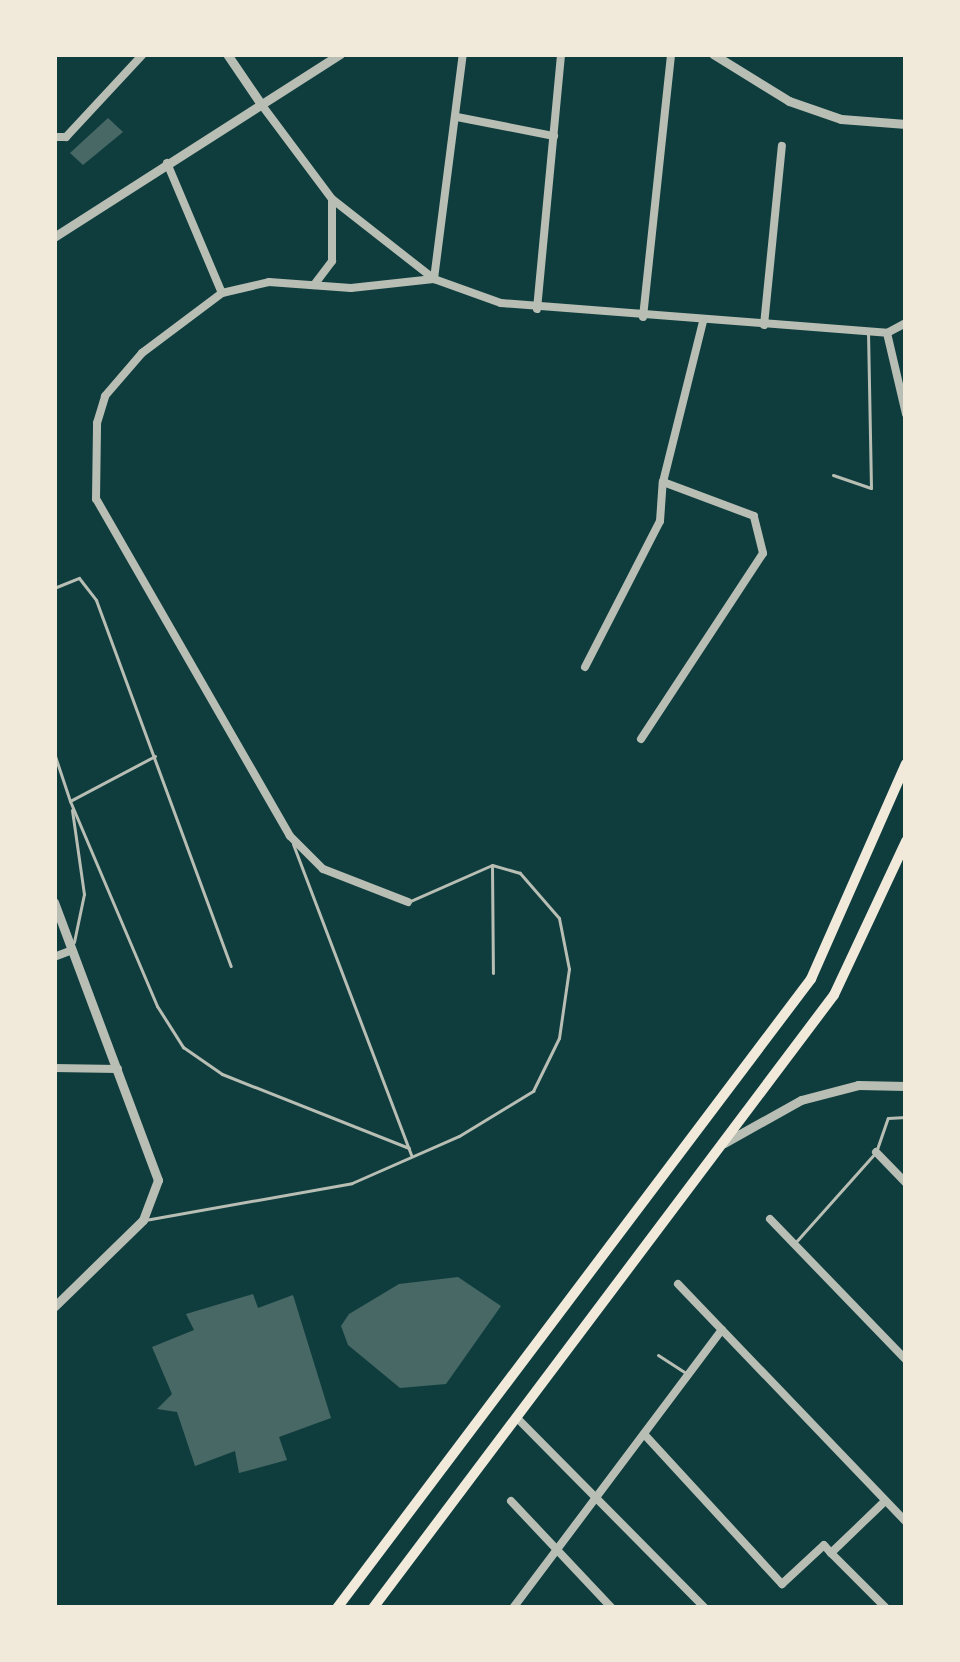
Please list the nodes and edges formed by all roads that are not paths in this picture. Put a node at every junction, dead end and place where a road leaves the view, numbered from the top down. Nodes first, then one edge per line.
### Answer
1 (143, 54) edge
2 (227, 54) edge
3 (340, 54) edge
4 (463, 54) edge
5 (562, 54) edge
6 (713, 54) edge
7 (671, 57) dead end
8 (261, 104) junction
9 (457, 117) junction
10 (906, 124) edge
11 (554, 136) junction
12 (54, 137) edge
13 (782, 146) dead end
14 (167, 163) junction
15 (332, 199) junction
16 (54, 237) edge
17 (434, 279) junction
18 (314, 285) junction
19 (222, 293) junction
20 (537, 309) junction
21 (644, 317) junction
22 (703, 322) junction
23 (906, 323) edge
24 (764, 326) junction
25 (868, 332) junction
26 (887, 333) junction
27 (906, 414) edge
28 (833, 475) dead end
29 (663, 482) junction
30 (54, 588) edge
31 (585, 667) dead end
32 (641, 739) dead end
33 (54, 753) edge
34 (155, 756) junction
35 (906, 764) edge
36 (70, 801) junction
37 (290, 836) junction
38 (906, 841) edge
39 (492, 865) junction
40 (54, 902) edge
41 (408, 902) joint
42 (72, 950) junction
43 (54, 957) edge
44 (231, 966) dead end
45 (493, 973) dead end
46 (54, 1068) edge
47 (119, 1069) junction
48 (906, 1086) edge
49 (906, 1117) edge
50 (724, 1143) junction
51 (409, 1148) junction
52 (876, 1152) junction
53 (412, 1157) junction
54 (906, 1183) edge
55 (770, 1219) dead end
56 (143, 1220) junction
57 (794, 1244) junction
58 (678, 1284) dead end
59 (54, 1306) edge
60 (722, 1330) junction
61 (658, 1355) dead end
62 (906, 1360) edge
63 (688, 1375) junction
64 (516, 1417) junction
65 (644, 1433) junction
66 (596, 1498) junction
67 (511, 1501) dead end
68 (885, 1501) junction
69 (906, 1522) edge
70 (556, 1550) junction
71 (831, 1553) junction
72 (337, 1608) edge
73 (373, 1608) edge
74 (513, 1608) edge
75 (612, 1608) edge
76 (705, 1608) edge
77 (886, 1608) edge

1 - 12 street
2 - 8 street
3 - 8 street
4 - 9 street
5 - 11 street
6 - 10 street
7 - 21 street
8 - 14 street
8 - 15 street
9 - 11 street
9 - 17 street
11 - 20 street
13 - 24 street
14 - 16 street
14 - 19 street
15 - 17 street
15 - 18 street
17 - 18 street
17 - 20 street
18 - 19 street
19 - 37 street
20 - 21 street
21 - 22 street
22 - 24 street
22 - 29 street
23 - 26 street
24 - 25 street
25 - 26 street
25 - 28 lane
26 - 27 street
29 - 31 street
29 - 32 street
30 - 34 lane
33 - 36 lane
34 - 36 lane
34 - 44 lane
35 - 72 main road
36 - 42 lane
36 - 51 lane
37 - 41 street
37 - 51 lane
38 - 50 main road
39 - 41 lane
39 - 45 lane
39 - 53 lane
40 - 42 street
42 - 43 street
42 - 47 street
46 - 47 street
47 - 56 street
48 - 50 street
49 - 52 lane
50 - 64 main road
51 - 53 lane
52 - 54 street
52 - 57 lane
53 - 56 lane
55 - 57 street
56 - 59 street
57 - 62 street
58 - 60 street
60 - 63 street
60 - 68 street
61 - 63 lane
63 - 65 street
64 - 66 street
64 - 73 main road
65 - 66 street
65 - 71 street
66 - 70 street
66 - 76 street
67 - 70 street
68 - 69 street
68 - 71 street
70 - 74 street
70 - 75 street
71 - 77 street

